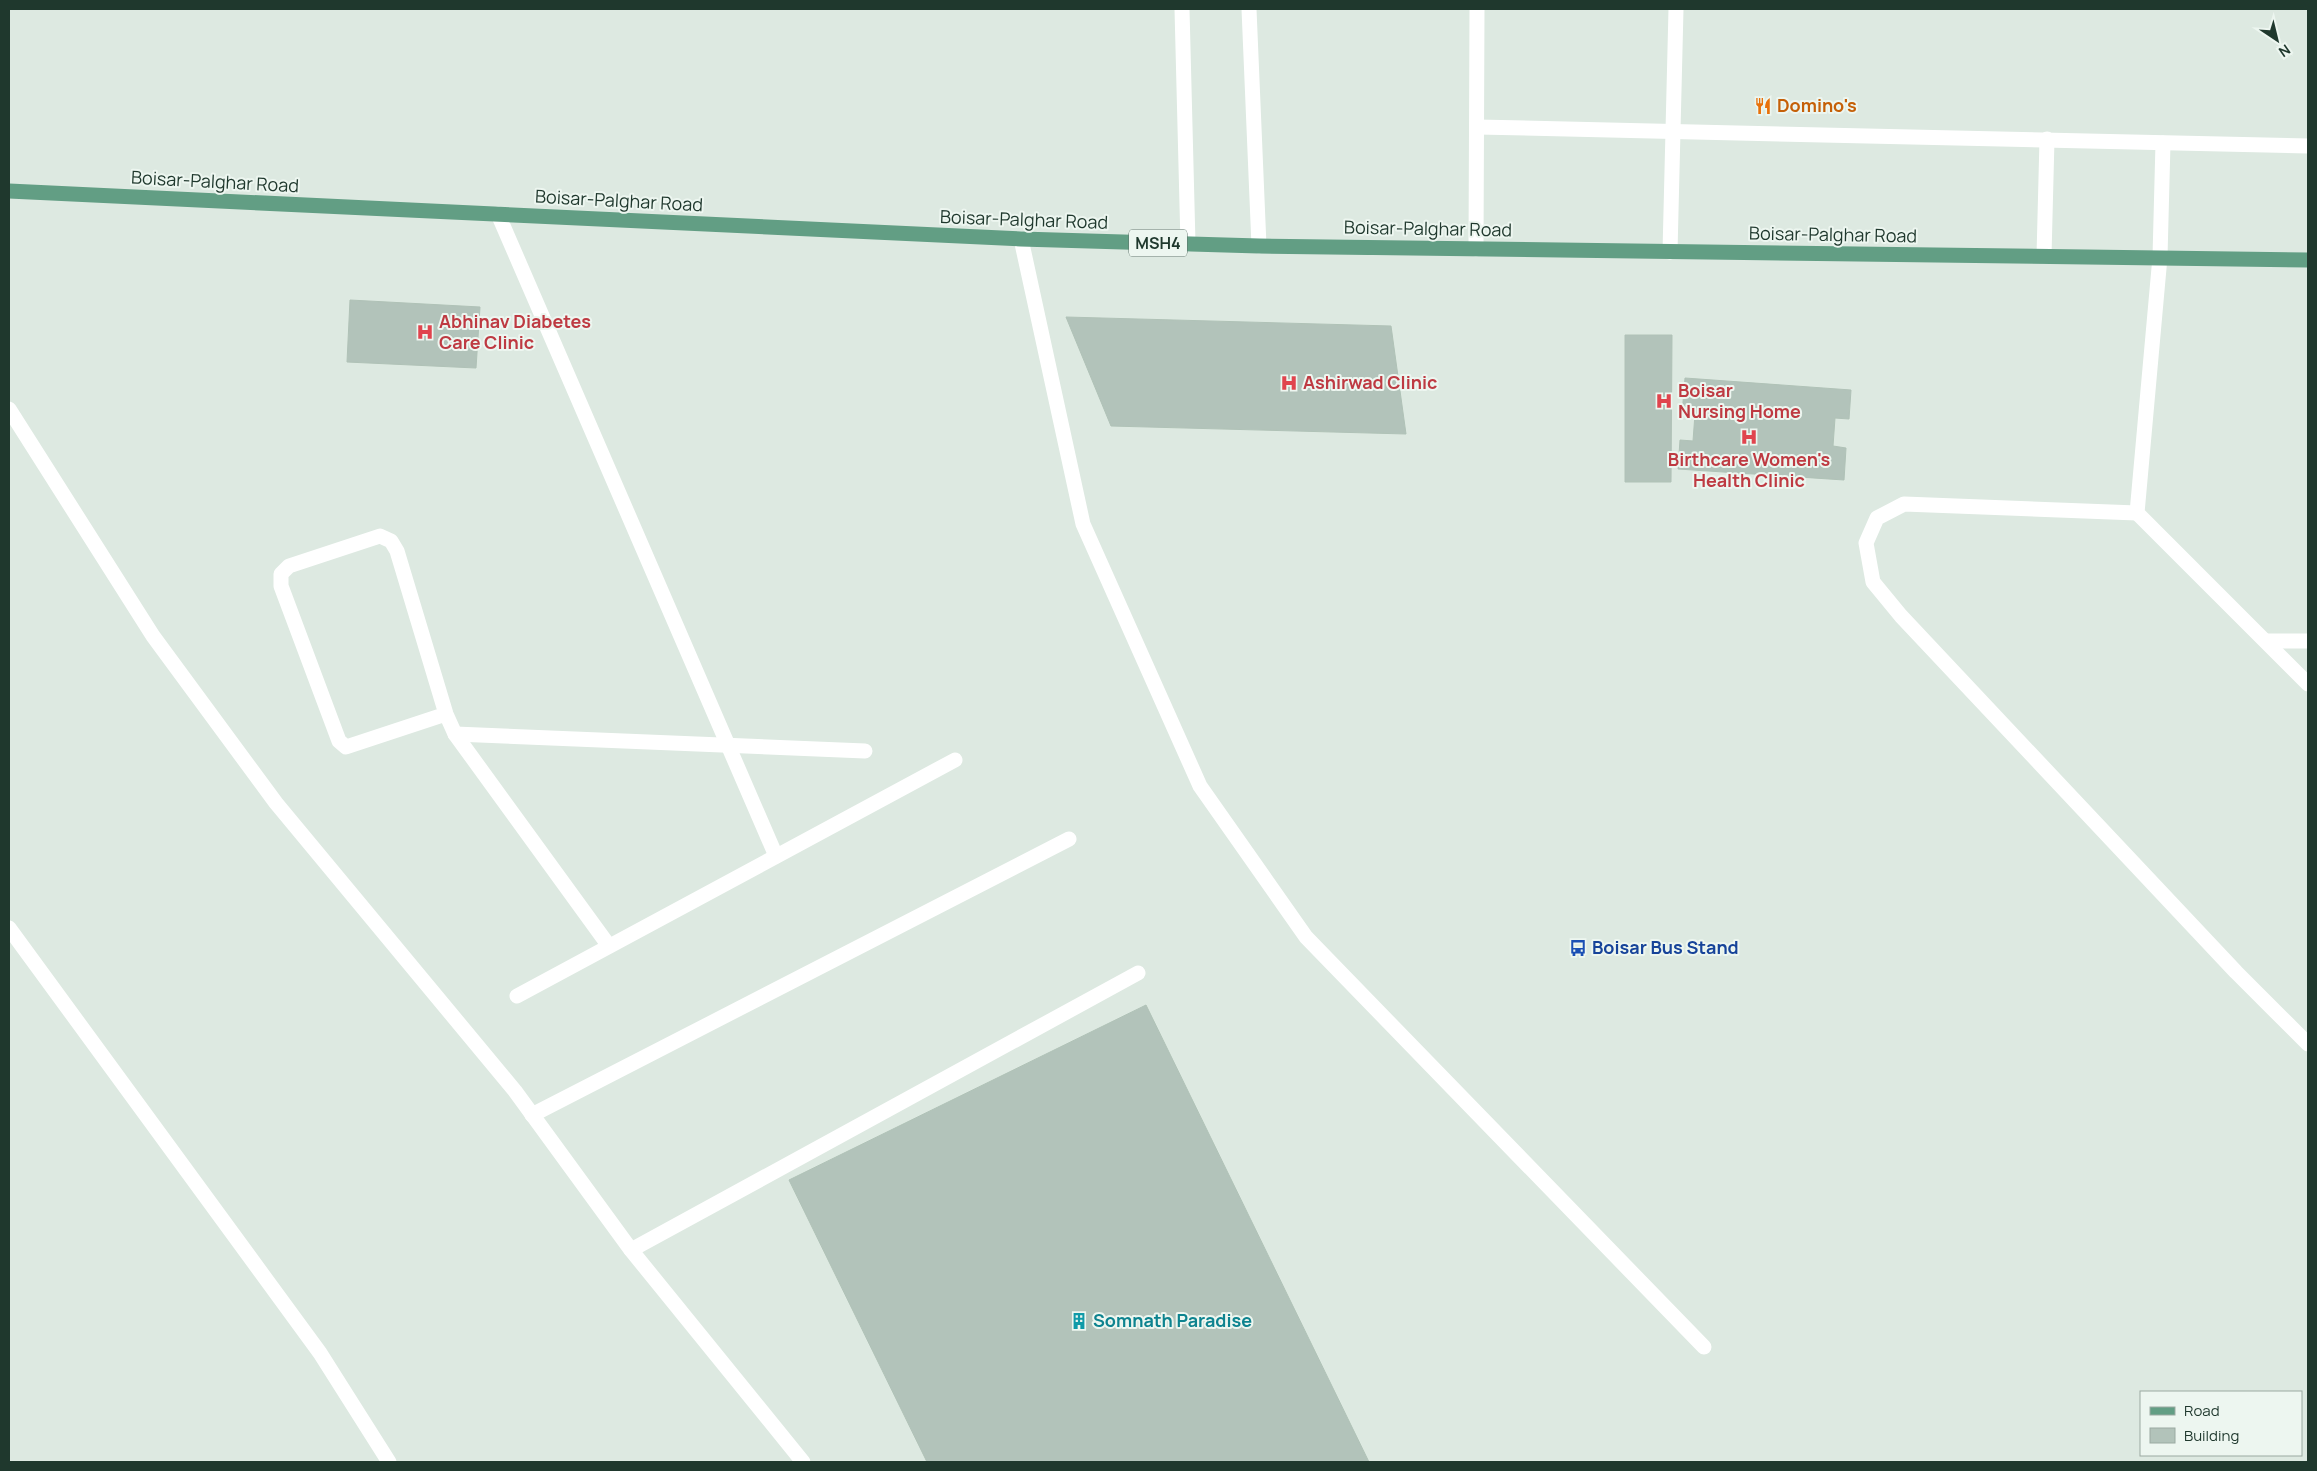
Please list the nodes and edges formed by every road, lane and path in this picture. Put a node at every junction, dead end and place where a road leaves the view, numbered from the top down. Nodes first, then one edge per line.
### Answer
1 (1182, 9) edge
2 (1249, 9) edge
3 (1477, 9) edge
4 (1676, 9) edge
5 (1477, 127) junction
6 (1673, 132) junction
7 (2046, 139) junction
8 (2163, 143) junction
9 (2308, 146) edge
10 (9, 191) edge
11 (498, 214) junction
12 (1021, 239) junction
13 (1188, 244) junction
14 (1259, 246) junction
15 (1476, 249) junction
16 (1670, 252) junction
17 (2044, 256) junction
18 (2160, 258) junction
19 (2308, 260) edge
20 (9, 409) edge
21 (2137, 513) junction
22 (2308, 641) edge
23 (2266, 642) junction
24 (2308, 684) edge
25 (446, 714) junction
26 (455, 734) junction
27 (728, 746) junction
28 (866, 751) dead end
29 (955, 760) dead end
30 (1069, 839) dead end
31 (776, 856) junction
32 (9, 928) edge
33 (608, 946) junction
34 (1138, 973) dead end
35 (517, 996) dead end
36 (2308, 1044) edge
37 (532, 1115) junction
38 (631, 1250) junction
39 (1704, 1347) dead end
40 (389, 1462) edge
41 (803, 1462) edge

1 - 13 street
2 - 14 street
3 - 5 street
4 - 6 street
5 - 6 street
5 - 15 street
6 - 7 street
6 - 16 street
7 - 8 street
7 - 17 street
8 - 9 street
8 - 18 street
10 - 11 main road, Boisar-Palghar Road / MSH4
11 - 12 main road, Boisar-Palghar Road / MSH4
11 - 27 street
12 - 13 main road, Boisar-Palghar Road / MSH4
12 - 39 street
13 - 14 main road, Boisar-Palghar Road / MSH4
14 - 15 main road, Boisar-Palghar Road / MSH4
15 - 16 main road, Boisar-Palghar Road / MSH4
16 - 17 main road, Boisar-Palghar Road / MSH4
17 - 18 main road, Boisar-Palghar Road / MSH4
18 - 19 main road, Boisar-Palghar Road / MSH4
18 - 21 street
20 - 37 street
21 - 23 street
21 - 36 street
22 - 23 street
23 - 24 street
25 - 25 street
25 - 26 street
26 - 27 street
26 - 33 street
27 - 28 street
27 - 31 street
29 - 31 street
30 - 37 street
31 - 33 street
32 - 40 street
33 - 35 street
34 - 38 street
37 - 38 street
38 - 41 street

